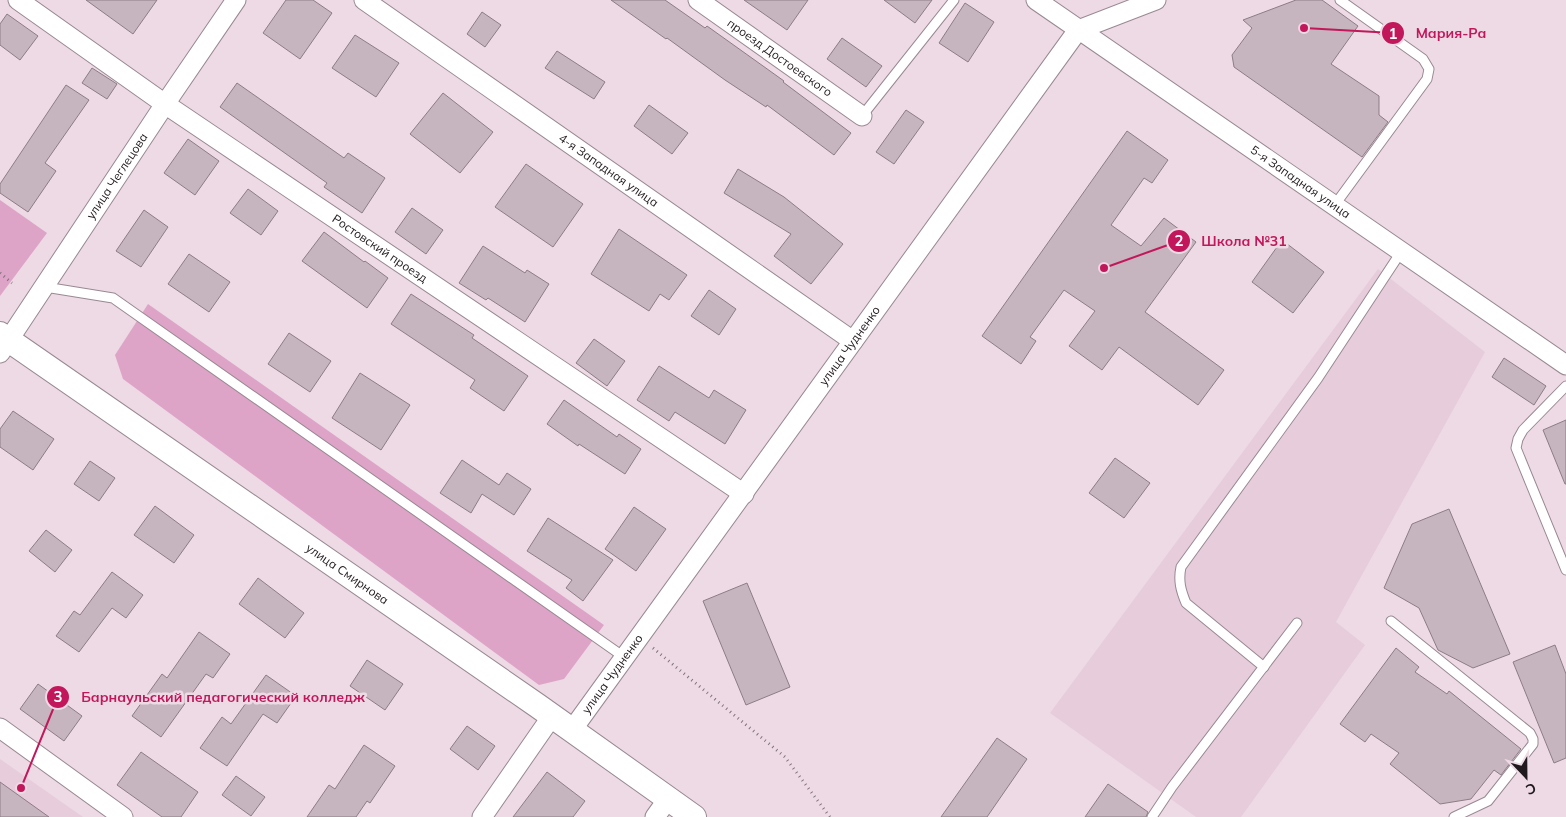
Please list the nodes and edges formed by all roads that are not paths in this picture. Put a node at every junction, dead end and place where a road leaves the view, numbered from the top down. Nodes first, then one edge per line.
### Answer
1 (18, 0) edge
2 (236, 0) edge
3 (364, 0) edge
4 (698, 0) edge
5 (954, 0) edge
6 (1036, 0) edge
7 (1156, 0) edge
8 (1340, 0) edge
9 (1078, 30) junction
10 (165, 104) junction
11 (862, 116) joint
12 (1334, 206) junction
13 (1401, 252) junction
14 (45, 287) junction
15 (853, 341) junction
16 (3, 343) edge
17 (1566, 365) edge
18 (1566, 386) edge
19 (744, 494) junction
20 (1566, 570) edge
21 (1391, 621) dead end
22 (1297, 623) dead end
23 (624, 657) junction
24 (1264, 666) junction
25 (552, 716) junction
26 (0, 728) edge
27 (572, 730) junction
28 (661, 808) edge
29 (123, 817) edge
30 (482, 817) edge
31 (694, 817) edge
32 (1152, 817) edge
33 (1454, 817) edge

1 - 10 street, Ростовский проезд
2 - 10 street, улица Чеглецова
3 - 15 street, 4-я Западная улица
4 - 11 street, проезд Достоевского
5 - 11 lane
6 - 9 street, 5-я Западная улица
7 - 9 street
8 - 12 lane
9 - 12 street, 5-я Западная улица
9 - 15 street, улица Чудненко
10 - 14 street, улица Чеглецова
10 - 19 street, Ростовский проезд
12 - 13 street, 5-я Западная улица
13 - 17 street, 5-я Западная улица
13 - 24 lane
14 - 16 street, улица Чеглецова
14 - 23 lane
15 - 19 street, улица Чудненко
16 - 25 street, улица Смирнова
18 - 20 lane
19 - 23 street, улица Чудненко
21 - 33 lane
22 - 24 lane
23 - 27 street, улица Чудненко
24 - 32 lane
25 - 27 street, улица Смирнова
25 - 30 street
26 - 29 street
27 - 28 street, улица Смирнова
28 - 31 street, улица Смирнова

